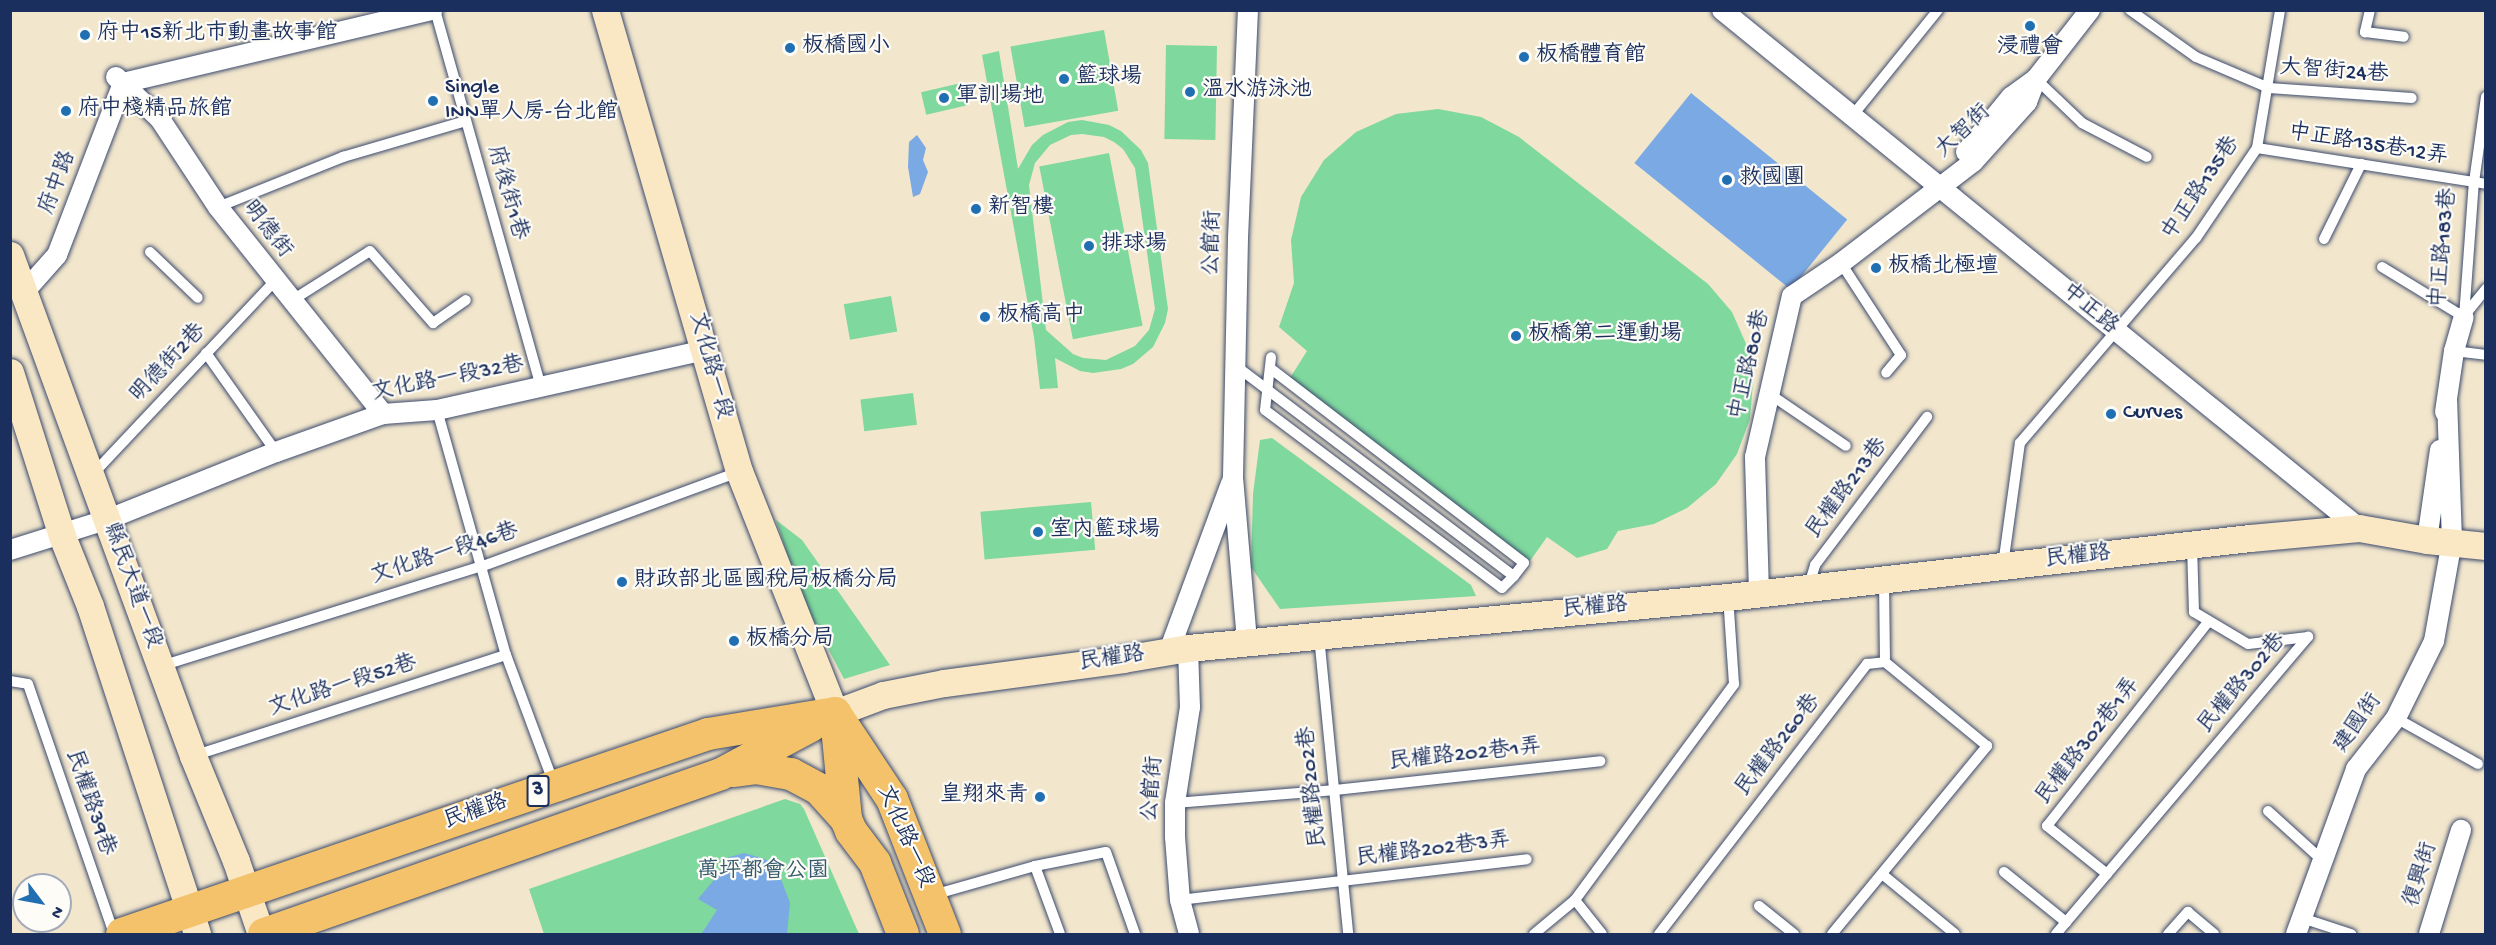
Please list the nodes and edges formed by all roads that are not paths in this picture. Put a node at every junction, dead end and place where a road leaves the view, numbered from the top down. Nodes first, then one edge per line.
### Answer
1 (434, 10) edge
2 (605, 10) edge
3 (1248, 10) edge
4 (1722, 10) edge
5 (1938, 10) edge
6 (2091, 10) edge
7 (2130, 10) edge
8 (2280, 10) edge
9 (2370, 10) edge
10 (2404, 37) dead end
11 (118, 79) junction
12 (2036, 79) junction
13 (2269, 88) junction
14 (2486, 97) edge
15 (2412, 98) dead end
16 (1853, 115) junction
17 (466, 121) junction
18 (2257, 148) junction
19 (2147, 157) dead end
20 (2361, 164) junction
21 (2474, 182) junction
22 (2486, 184) edge
23 (1939, 186) junction
24 (218, 207) junction
25 (2324, 239) dead end
26 (150, 252) dead end
27 (10, 255) edge
28 (1841, 263) junction
29 (2382, 267) dead end
30 (275, 281) junction
31 (2486, 289) edge
32 (25, 291) junction
33 (198, 298) dead end
34 (466, 300) dead end
35 (291, 301) junction
36 (2464, 316) junction
37 (2115, 331) junction
38 (705, 350) junction
39 (2454, 351) junction
40 (206, 353) junction
41 (2486, 355) edge
42 (1236, 366) junction
43 (10, 372) edge
44 (1886, 373) dead end
45 (541, 387) junction
46 (1268, 388) junction
47 (1768, 393) junction
48 (437, 410) junction
49 (383, 414) junction
50 (1927, 417) dead end
51 (1846, 446) dead end
52 (276, 452) junction
53 (739, 471) junction
54 (92, 475) junction
55 (1233, 477) junction
56 (106, 520) junction
57 (2359, 528) junction
58 (62, 536) junction
59 (2440, 540) junction
60 (2192, 545) junction
61 (2486, 546) edge
62 (10, 550) edge
63 (483, 566) junction
64 (2002, 566) junction
65 (1514, 576) junction
66 (1884, 577) junction
67 (1808, 588) junction
68 (1759, 593) junction
69 (1728, 597) junction
70 (2209, 621) junction
71 (1319, 636) junction
72 (1247, 641) junction
73 (1178, 649) junction
74 (506, 655) junction
75 (1885, 662) junction
76 (160, 666) junction
77 (10, 681) edge
78 (835, 713) junction
79 (2396, 718) junction
80 (193, 756) junction
81 (1600, 760) dead end
82 (2478, 764) dead end
83 (721, 774) junction
84 (555, 786) junction
85 (1335, 790) junction
86 (1175, 804) junction
87 (2268, 811) dead end
88 (848, 825) junction
89 (2461, 830) dead end
90 (1527, 859) dead end
91 (2322, 860) junction
92 (1035, 866) junction
93 (2004, 872) dead end
94 (1881, 874) junction
95 (2107, 874) junction
96 (1344, 882) junction
97 (930, 896) junction
98 (1180, 900) junction
99 (1575, 900) junction
100 (1759, 906) dead end
101 (256, 919) edge
102 (2066, 922) junction
103 (193, 923) edge
104 (2299, 926) edge
105 (114, 934) edge
106 (122, 934) edge
107 (882, 934) edge
108 (903, 934) edge
109 (945, 934) edge
110 (1060, 934) edge
111 (1135, 934) edge
112 (1189, 934) edge
113 (1348, 934) edge
114 (1534, 934) edge
115 (1602, 934) edge
116 (1659, 934) edge
117 (1794, 934) edge
118 (1832, 934) edge
119 (1955, 934) edge
120 (2056, 934) edge
121 (2168, 934) edge
122 (2214, 934) edge
123 (2351, 934) edge
124 (2429, 934) edge

1 - 11 street
1 - 17 lane, 府後街1巷
2 - 38 main road, 文化路一段
3 - 42 street, 公館街
4 - 16 street, 中正路
5 - 16 lane
6 - 12 street, 大智街
7 - 13 lane, 大智街24巷
8 - 13 lane, 中正路135巷
9 - 10 lane
11 - 24 street, 明德街
11 - 32 street, 府中路
12 - 19 lane
12 - 23 street, 大智街
13 - 15 lane, 大智街24巷
13 - 18 lane, 中正路135巷
14 - 21 lane, 中正路183巷
16 - 23 street, 中正路
17 - 24 lane
17 - 45 lane, 府後街1巷
18 - 20 lane, 中正路135巷12弄
18 - 37 lane, 中正路135巷
20 - 21 lane, 中正路135巷12弄
20 - 25 lane
21 - 22 lane, 中正路135巷12弄
21 - 36 lane, 中正路183巷
23 - 28 street, 中正路80巷
23 - 37 street, 中正路
24 - 30 street, 明德街
26 - 33 lane
27 - 32 main road, 縣民大道一段
28 - 44 lane
28 - 47 street, 中正路80巷
29 - 36 lane
30 - 35 street, 明德街
30 - 40 lane, 明德街2巷
31 - 36 lane
32 - 54 main road, 縣民大道一段
34 - 35 lane
35 - 49 street, 明德街
36 - 39 street, 中正路183巷
37 - 57 street, 中正路
37 - 64 lane
38 - 45 street, 文化路一段32巷
38 - 53 main road, 文化路一段
39 - 41 lane
39 - 59 street, 中正路183巷
40 - 52 lane
40 - 54 lane, 明德街2巷
42 - 46 lane
42 - 55 street, 公館街
43 - 58 main road, 縣民大道一段
45 - 48 street, 文化路一段32巷
46 - 65 lane
46 - 65 lane
46 - 65 lane
47 - 51 lane
47 - 68 street, 中正路80巷
48 - 49 street, 文化路一段32巷
48 - 63 lane
49 - 52 street, 文化路一段32巷
50 - 67 lane, 民權路213巷
52 - 56 street, 文化路一段32巷
53 - 63 lane, 文化路一段46巷
53 - 78 main road, 文化路一段
54 - 56 main road, 縣民大道一段
55 - 72 street
55 - 73 street
56 - 58 street, 文化路一段32巷
56 - 76 main road, 縣民大道一段
57 - 59 main road, 中正路
57 - 60 main road, 民權路
58 - 62 street, 文化路一段32巷
58 - 103 main road, 縣民大道一段
59 - 61 main road, 中正路
59 - 79 street, 建國街
60 - 64 main road, 民權路
60 - 70 lane, 民權路302巷
63 - 74 lane
63 - 76 lane, 文化路一段46巷
64 - 66 main road, 民權路
66 - 67 main road, 民權路
66 - 75 lane
67 - 68 main road, 民權路
68 - 69 main road, 民權路
69 - 71 main road, 民權路
69 - 99 lane
70 - 95 lane, 民權路302巷1弄
70 - 95 lane, 民權路302巷
71 - 72 main road, 民權路
71 - 85 lane, 民權路202巷
72 - 73 main road, 民權路
73 - 78 main road, 民權路
73 - 86 street, 公館街
74 - 80 lane, 文化路一段52巷
74 - 84 lane
75 - 94 lane
75 - 116 lane, 民權路260巷
76 - 80 main road, 縣民大道一段
77 - 105 lane, 民權路39巷
78 - 83 main road, 民權路 / 3
78 - 84 main road, 民權路 / 3
78 - 88 main road, 文化路一段
78 - 97 main road, 文化路一段
79 - 82 lane
79 - 91 street, 建國街
80 - 101 main road, 縣民大道一段
81 - 85 lane, 民權路202巷1弄
83 - 88 main road
83 - 101 main road, 民權路 / 3
84 - 101 main road, 民權路 / 3
85 - 86 lane, 民權路202巷1弄
85 - 96 lane, 民權路202巷
86 - 98 street, 公館街
87 - 91 lane
88 - 107 main road
88 - 108 main road, 文化路一段
89 - 124 street, 復興街
90 - 96 lane, 民權路202巷3弄
91 - 104 street, 建國街
92 - 97 lane
92 - 110 lane
92 - 111 lane
93 - 102 lane
94 - 118 lane
94 - 119 lane
95 - 102 lane
96 - 98 lane, 民權路202巷3弄
96 - 113 lane, 民權路202巷
97 - 109 main road, 文化路一段
98 - 112 street, 公館街
99 - 114 lane
99 - 115 lane
100 - 117 lane
101 - 103 main road, 民權路 / 3
102 - 120 lane
103 - 106 main road, 民權路 / 3
104 - 123 lane
121 - 122 lane

